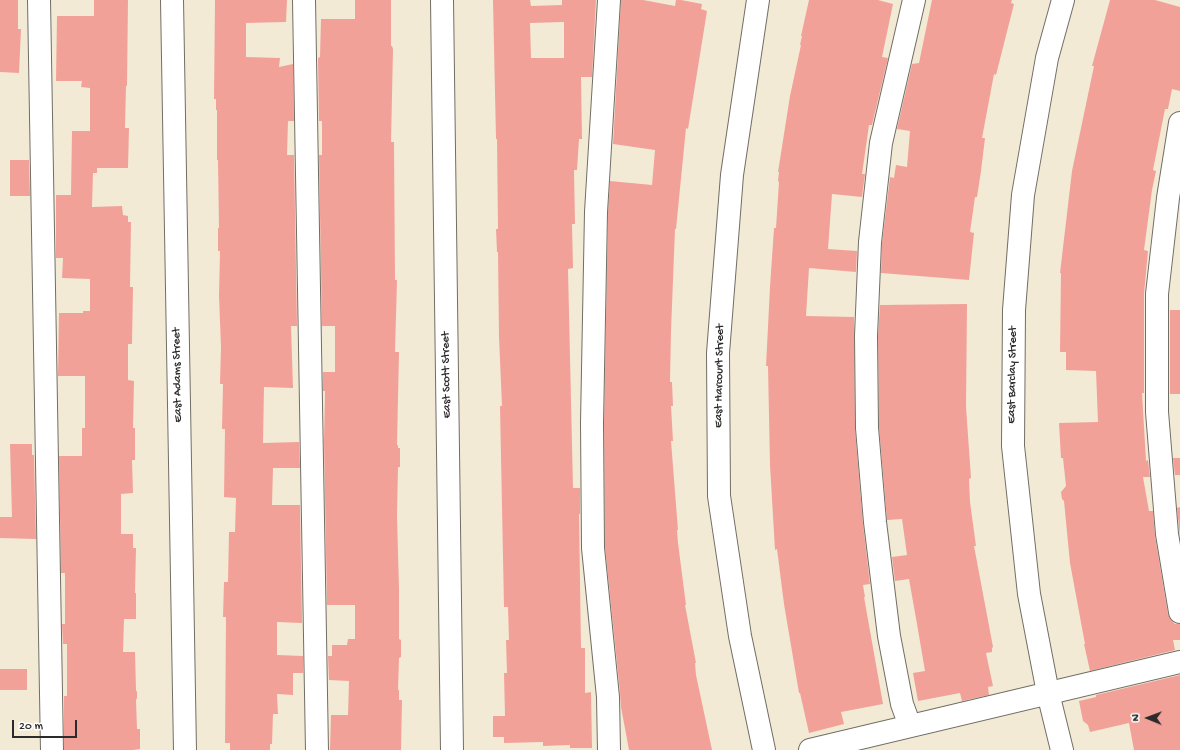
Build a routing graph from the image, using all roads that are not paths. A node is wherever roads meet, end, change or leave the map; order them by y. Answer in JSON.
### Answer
{"nodes":[{"id":1,"x":39,"y":0,"type":"edge"},
{"id":2,"x":172,"y":0,"type":"edge"},
{"id":3,"x":304,"y":0,"type":"edge"},
{"id":4,"x":442,"y":0,"type":"edge"},
{"id":5,"x":609,"y":0,"type":"edge"},
{"id":6,"x":758,"y":0,"type":"edge"},
{"id":7,"x":914,"y":0,"type":"edge"},
{"id":8,"x":1062,"y":0,"type":"edge"},
{"id":9,"x":1180,"y":123,"type":"edge"},
{"id":10,"x":1180,"y":612,"type":"edge"},
{"id":11,"x":1180,"y":662,"type":"edge"},
{"id":12,"x":1048,"y":693,"type":"junction"},
{"id":13,"x":910,"y":726,"type":"junction"},
{"id":14,"x":52,"y":750,"type":"edge"},
{"id":15,"x":185,"y":750,"type":"edge"},
{"id":16,"x":317,"y":750,"type":"edge"},
{"id":17,"x":452,"y":750,"type":"edge"},
{"id":18,"x":609,"y":750,"type":"edge"},
{"id":19,"x":764,"y":750,"type":"edge"},
{"id":20,"x":810,"y":750,"type":"edge"},
{"id":21,"x":1062,"y":750,"type":"edge"}],
"edges":[{"from":1,"to":14,"type":"street"},
{"from":2,"to":15,"type":"street","name":"East Adams Street"},
{"from":3,"to":16,"type":"street"},
{"from":4,"to":17,"type":"street","name":"East Scott Street"},
{"from":5,"to":18,"type":"street"},
{"from":6,"to":19,"type":"street","name":"East Harcourt Street"},
{"from":7,"to":13,"type":"street"},
{"from":8,"to":12,"type":"street","name":"East Barclay Street"},
{"from":9,"to":10,"type":"street"},
{"from":11,"to":12,"type":"street"},
{"from":12,"to":13,"type":"street"},
{"from":12,"to":21,"type":"street","name":"East Barclay Street"},
{"from":13,"to":20,"type":"street"}]}
